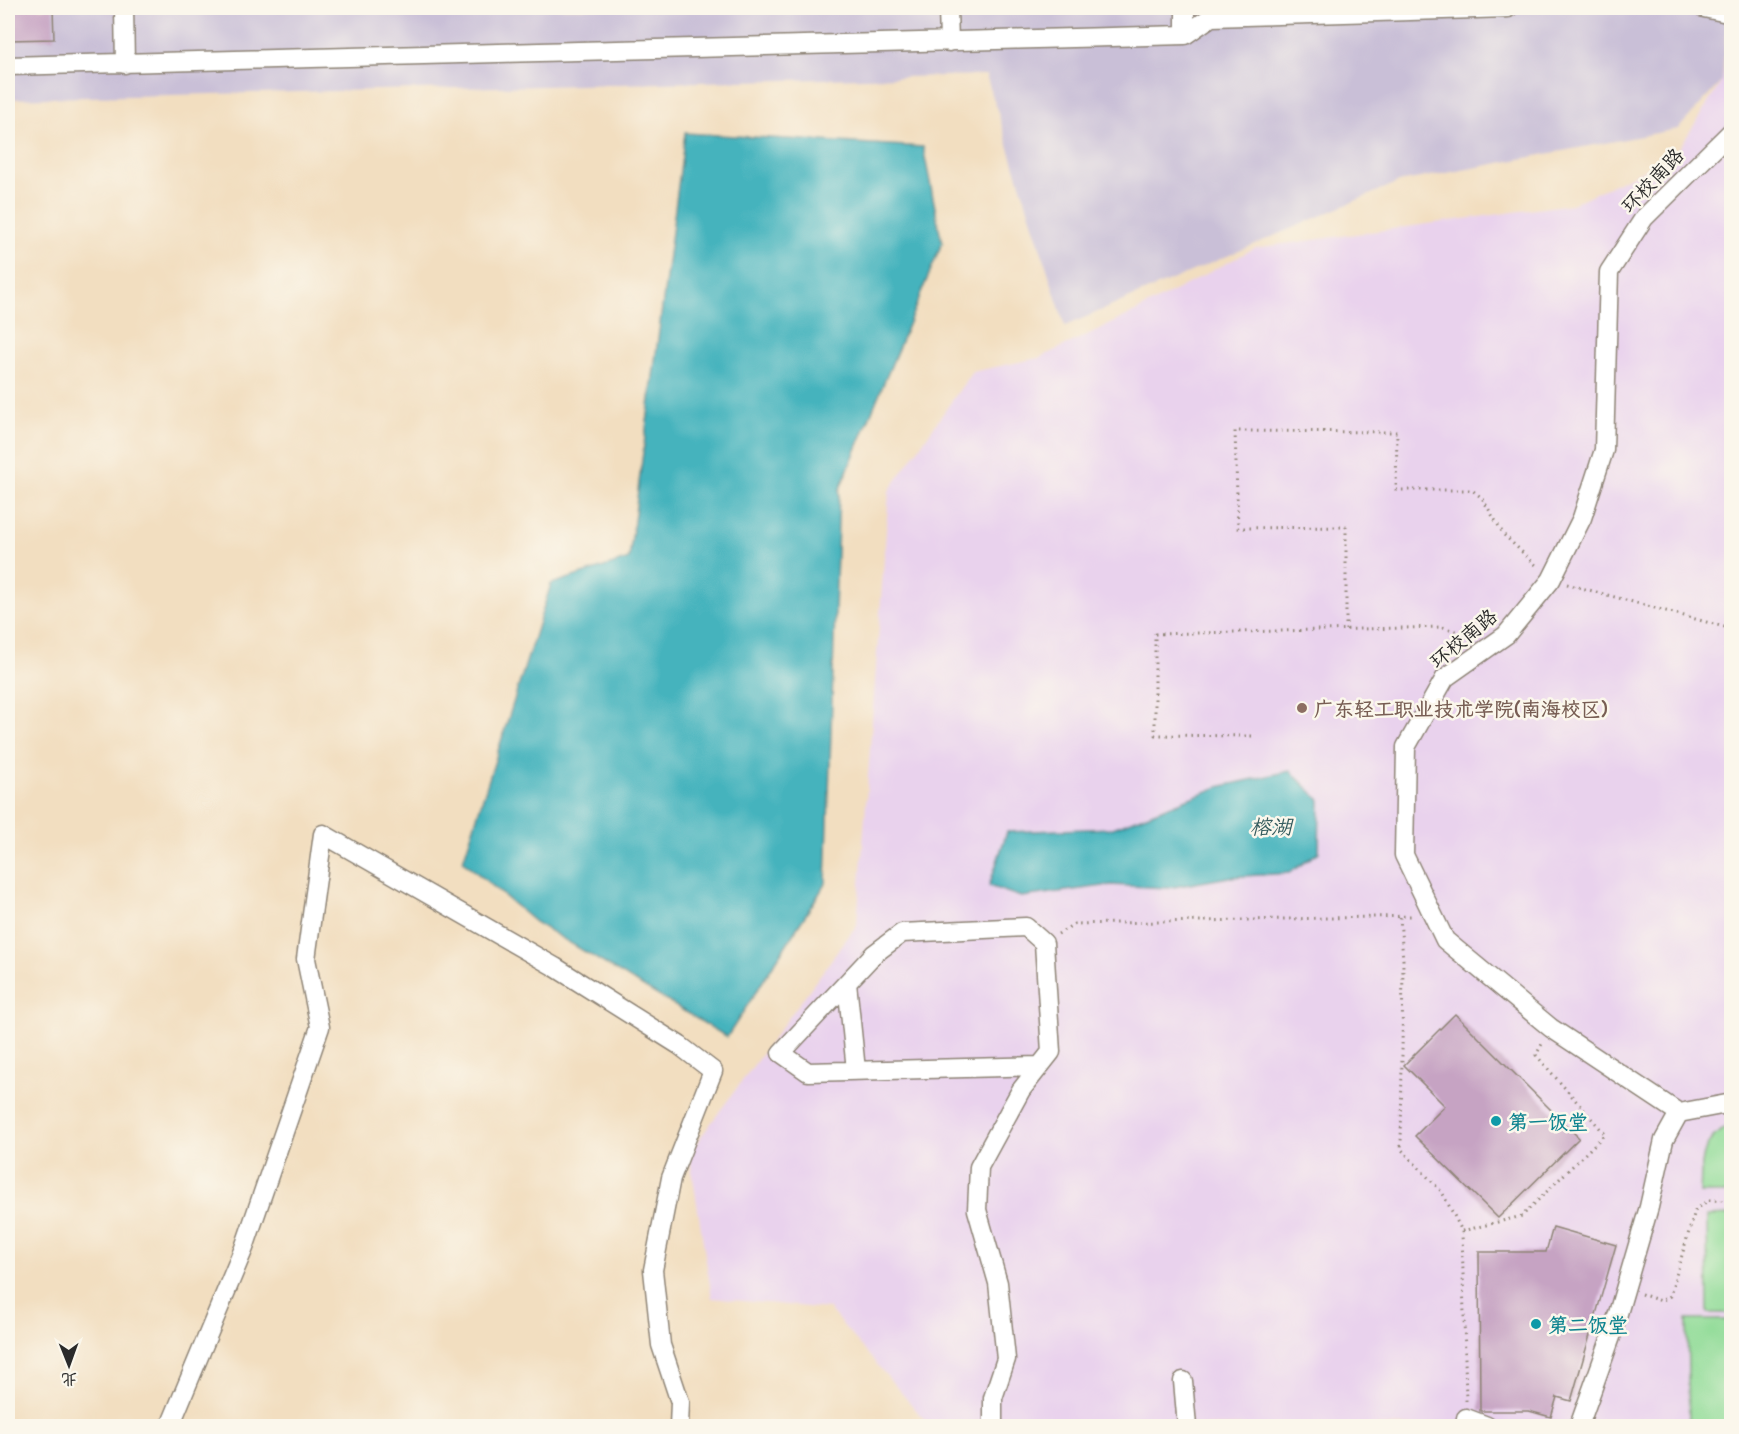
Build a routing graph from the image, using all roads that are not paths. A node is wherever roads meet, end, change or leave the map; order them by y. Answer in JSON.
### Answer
{"nodes":[{"id":1,"x":124,"y":8,"type":"edge"},
{"id":2,"x":948,"y":8,"type":"edge"},
{"id":3,"x":1185,"y":8,"type":"edge"},
{"id":4,"x":1456,"y":8,"type":"edge"},
{"id":5,"x":1508,"y":8,"type":"edge"},
{"id":6,"x":1704,"y":8,"type":"edge"},
{"id":7,"x":1210,"y":12,"type":"edge"},
{"id":8,"x":1731,"y":14,"type":"edge"},
{"id":9,"x":1185,"y":35,"type":"junction"},
{"id":10,"x":949,"y":42,"type":"junction"},
{"id":11,"x":125,"y":64,"type":"junction"},
{"id":12,"x":8,"y":66,"type":"edge"},
{"id":13,"x":1731,"y":131,"type":"edge"},
{"id":14,"x":847,"y":982,"type":"junction"},
{"id":15,"x":1040,"y":1066,"type":"junction"},
{"id":16,"x":855,"y":1070,"type":"junction"},
{"id":17,"x":1731,"y":1102,"type":"edge"},
{"id":18,"x":1679,"y":1113,"type":"junction"},
{"id":19,"x":1183,"y":1381,"type":"dead end"},
{"id":20,"x":1466,"y":1422,"type":"edge"},
{"id":21,"x":170,"y":1426,"type":"edge"},
{"id":22,"x":679,"y":1426,"type":"edge"},
{"id":23,"x":993,"y":1426,"type":"edge"},
{"id":24,"x":1187,"y":1426,"type":"edge"},
{"id":25,"x":1487,"y":1426,"type":"edge"},
{"id":26,"x":1579,"y":1426,"type":"edge"}],
"edges":[{"from":1,"to":11,"type":"street"},
{"from":2,"to":10,"type":"street"},
{"from":3,"to":9,"type":"street"},
{"from":4,"to":5,"type":"street"},
{"from":4,"to":7,"type":"street"},
{"from":6,"to":8,"type":"street"},
{"from":7,"to":9,"type":"street"},
{"from":9,"to":10,"type":"street"},
{"from":10,"to":11,"type":"street"},
{"from":11,"to":12,"type":"street"},
{"from":13,"to":18,"type":"street","name":"环校南路"},
{"from":14,"to":15,"type":"street"},
{"from":14,"to":16,"type":"street"},
{"from":14,"to":16,"type":"street"},
{"from":15,"to":16,"type":"street"},
{"from":15,"to":23,"type":"street"},
{"from":17,"to":18,"type":"street"},
{"from":18,"to":26,"type":"street"},
{"from":19,"to":24,"type":"street"},
{"from":20,"to":25,"type":"street"},
{"from":21,"to":22,"type":"street"}]}
